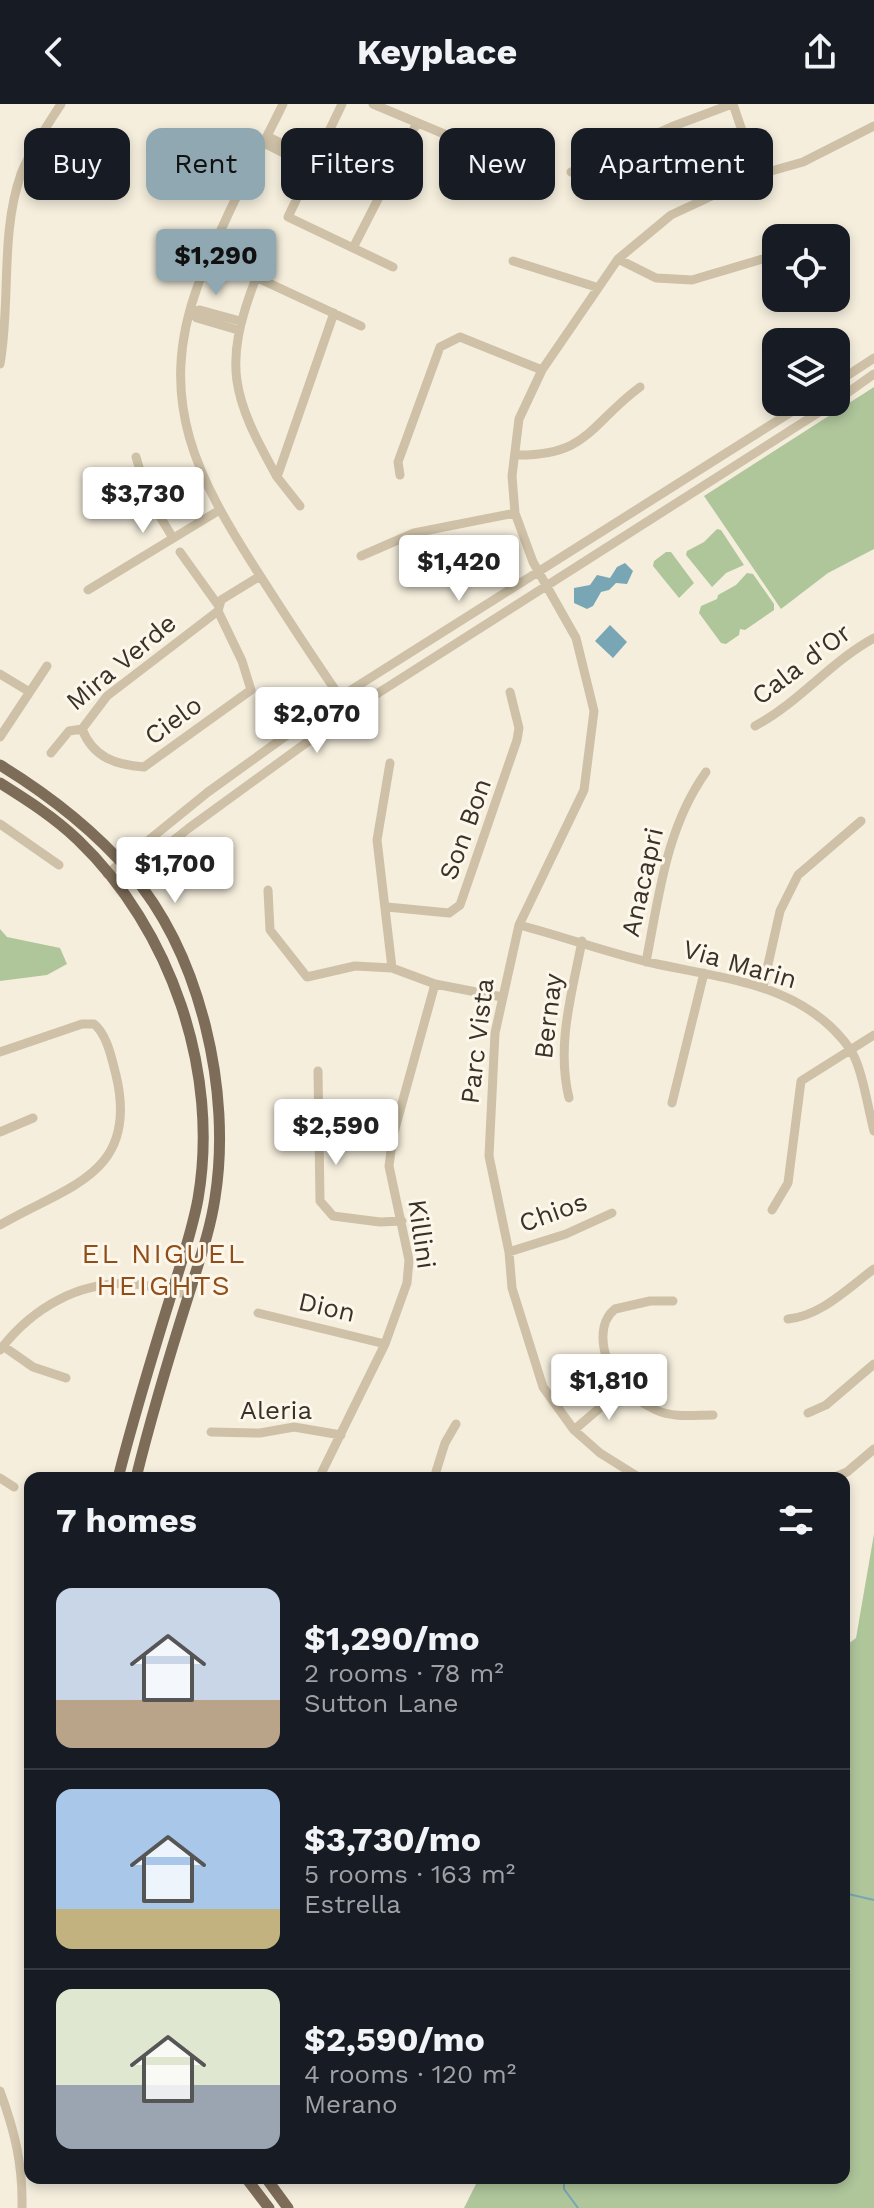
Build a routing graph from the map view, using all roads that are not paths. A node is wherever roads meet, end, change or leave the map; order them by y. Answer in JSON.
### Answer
{"nodes":[{"id":1,"x":61,"y":104,"type":"edge"},
{"id":2,"x":283,"y":104,"type":"edge"},
{"id":3,"x":342,"y":104,"type":"edge"},
{"id":4,"x":373,"y":104,"type":"edge"},
{"id":5,"x":732,"y":104,"type":"edge"},
{"id":6,"x":417,"y":123,"type":"junction"},
{"id":7,"x":874,"y":126,"type":"edge"},
{"id":8,"x":330,"y":128,"type":"edge"},
{"id":9,"x":669,"y":128,"type":"edge"},
{"id":10,"x":740,"y":128,"type":"edge"},
{"id":11,"x":439,"y":132,"type":"edge"},
{"id":12,"x":266,"y":139,"type":"junction"},
{"id":13,"x":281,"y":149,"type":"edge"},
{"id":14,"x":773,"y":170,"type":"edge"},
{"id":15,"x":295,"y":200,"type":"edge"},
{"id":16,"x":703,"y":200,"type":"edge"},
{"id":17,"x":354,"y":246,"type":"junction"},
{"id":18,"x":618,"y":259,"type":"junction"},
{"id":19,"x":762,"y":259,"type":"edge"},
{"id":20,"x":513,"y":261,"type":"dead end"},
{"id":21,"x":234,"y":267,"type":"dead end"},
{"id":22,"x":393,"y":267,"type":"dead end"},
{"id":23,"x":256,"y":278,"type":"junction"},
{"id":24,"x":596,"y":287,"type":"junction"},
{"id":25,"x":190,"y":312,"type":"junction"},
{"id":26,"x":334,"y":313,"type":"junction"},
{"id":27,"x":239,"y":325,"type":"junction"},
{"id":28,"x":361,"y":326,"type":"dead end"},
{"id":29,"x":874,"y":358,"type":"edge"},
{"id":30,"x":0,"y":364,"type":"edge"},
{"id":31,"x":542,"y":370,"type":"junction"},
{"id":32,"x":850,"y":374,"type":"edge"},
{"id":33,"x":874,"y":374,"type":"edge"},
{"id":34,"x":640,"y":387,"type":"dead end"},
{"id":35,"x":850,"y":391,"type":"edge"},
{"id":36,"x":785,"y":416,"type":"edge"},
{"id":37,"x":813,"y":416,"type":"edge"},
{"id":38,"x":516,"y":455,"type":"junction"},
{"id":39,"x":136,"y":457,"type":"dead end"},
{"id":40,"x":400,"y":475,"type":"dead end"},
{"id":41,"x":277,"y":477,"type":"junction"},
{"id":42,"x":300,"y":506,"type":"dead end"},
{"id":43,"x":218,"y":511,"type":"junction"},
{"id":44,"x":515,"y":513,"type":"junction"},
{"id":45,"x":173,"y":538,"type":"junction"},
{"id":46,"x":180,"y":552,"type":"dead end"},
{"id":47,"x":361,"y":556,"type":"dead end"},
{"id":48,"x":539,"y":573,"type":"junction"},
{"id":49,"x":260,"y":576,"type":"junction"},
{"id":50,"x":545,"y":587,"type":"junction"},
{"id":51,"x":88,"y":590,"type":"dead end"},
{"id":52,"x":218,"y":608,"type":"junction"},
{"id":53,"x":874,"y":638,"type":"edge"},
{"id":54,"x":47,"y":666,"type":"dead end"},
{"id":55,"x":0,"y":674,"type":"edge"},
{"id":56,"x":28,"y":691,"type":"junction"},
{"id":57,"x":510,"y":692,"type":"dead end"},
{"id":58,"x":340,"y":697,"type":"junction"},
{"id":59,"x":350,"y":711,"type":"junction"},
{"id":60,"x":755,"y":726,"type":"dead end"},
{"id":61,"x":82,"y":729,"type":"junction"},
{"id":62,"x":0,"y":737,"type":"edge"},
{"id":63,"x":51,"y":753,"type":"dead end"},
{"id":64,"x":390,"y":763,"type":"dead end"},
{"id":65,"x":0,"y":765,"type":"edge"},
{"id":66,"x":706,"y":772,"type":"dead end"},
{"id":67,"x":0,"y":783,"type":"edge"},
{"id":68,"x":861,"y":821,"type":"dead end"},
{"id":69,"x":0,"y":824,"type":"edge"},
{"id":70,"x":121,"y":862,"type":"junction"},
{"id":71,"x":59,"y":865,"type":"dead end"},
{"id":72,"x":107,"y":874,"type":"junction"},
{"id":73,"x":132,"y":874,"type":"junction"},
{"id":74,"x":117,"y":885,"type":"junction"},
{"id":75,"x":268,"y":890,"type":"dead end"},
{"id":76,"x":387,"y":907,"type":"junction"},
{"id":77,"x":519,"y":925,"type":"junction"},
{"id":78,"x":582,"y":941,"type":"junction"},
{"id":79,"x":646,"y":962,"type":"junction"},
{"id":80,"x":392,"y":968,"type":"junction"},
{"id":81,"x":704,"y":973,"type":"junction"},
{"id":82,"x":435,"y":984,"type":"junction"},
{"id":83,"x":763,"y":987,"type":"junction"},
{"id":84,"x":502,"y":997,"type":"junction"},
{"id":85,"x":874,"y":1035,"type":"edge"},
{"id":86,"x":0,"y":1052,"type":"edge"},
{"id":87,"x":853,"y":1052,"type":"junction"},
{"id":88,"x":318,"y":1071,"type":"dead end"},
{"id":89,"x":569,"y":1098,"type":"dead end"},
{"id":90,"x":672,"y":1103,"type":"dead end"},
{"id":91,"x":33,"y":1118,"type":"dead end"},
{"id":92,"x":874,"y":1131,"type":"edge"},
{"id":93,"x":0,"y":1132,"type":"edge"},
{"id":94,"x":772,"y":1210,"type":"dead end"},
{"id":95,"x":612,"y":1213,"type":"dead end"},
{"id":96,"x":402,"y":1221,"type":"junction"},
{"id":97,"x":0,"y":1225,"type":"edge"},
{"id":98,"x":509,"y":1252,"type":"junction"},
{"id":99,"x":874,"y":1269,"type":"edge"},
{"id":100,"x":172,"y":1293,"type":"junction"},
{"id":101,"x":189,"y":1294,"type":"junction"},
{"id":102,"x":673,"y":1301,"type":"dead end"},
{"id":103,"x":258,"y":1313,"type":"dead end"},
{"id":104,"x":788,"y":1319,"type":"dead end"},
{"id":105,"x":385,"y":1344,"type":"junction"},
{"id":106,"x":1,"y":1348,"type":"edge"},
{"id":107,"x":874,"y":1364,"type":"edge"},
{"id":108,"x":66,"y":1378,"type":"dead end"},
{"id":109,"x":623,"y":1388,"type":"junction"},
{"id":110,"x":808,"y":1413,"type":"dead end"},
{"id":111,"x":713,"y":1415,"type":"dead end"},
{"id":112,"x":456,"y":1424,"type":"dead end"},
{"id":113,"x":574,"y":1430,"type":"junction"},
{"id":114,"x":211,"y":1432,"type":"dead end"},
{"id":115,"x":341,"y":1435,"type":"junction"},
{"id":116,"x":874,"y":1449,"type":"edge"},
{"id":117,"x":120,"y":1472,"type":"edge"},
{"id":118,"x":138,"y":1472,"type":"edge"},
{"id":119,"x":322,"y":1472,"type":"edge"},
{"id":120,"x":436,"y":1472,"type":"edge"},
{"id":121,"x":630,"y":1472,"type":"edge"},
{"id":122,"x":847,"y":1472,"type":"edge"},
{"id":123,"x":0,"y":1478,"type":"edge"},
{"id":124,"x":14,"y":1487,"type":"dead end"},
{"id":125,"x":0,"y":2091,"type":"edge"},
{"id":126,"x":251,"y":2184,"type":"edge"},
{"id":127,"x":270,"y":2184,"type":"edge"},
{"id":128,"x":22,"y":2208,"type":"edge"},
{"id":129,"x":269,"y":2208,"type":"edge"},
{"id":130,"x":288,"y":2208,"type":"edge"}],
"edges":[{"from":1,"to":30,"type":"street"},
{"from":2,"to":12,"type":"street"},
{"from":3,"to":8,"type":"street"},
{"from":4,"to":6,"type":"street"},
{"from":5,"to":9,"type":"street"},
{"from":5,"to":10,"type":"street"},
{"from":6,"to":11,"type":"street"},
{"from":6,"to":17,"type":"street"},
{"from":7,"to":14,"type":"street","name":"Parc Vista"},
{"from":12,"to":13,"type":"street"},
{"from":12,"to":25,"type":"street"},
{"from":15,"to":17,"type":"street"},
{"from":16,"to":18,"type":"street","name":"Parc Vista"},
{"from":17,"to":22,"type":"street"},
{"from":18,"to":19,"type":"street"},
{"from":18,"to":24,"type":"street","name":"Parc Vista"},
{"from":20,"to":24,"type":"street"},
{"from":21,"to":23,"type":"street"},
{"from":23,"to":26,"type":"street"},
{"from":23,"to":27,"type":"street"},
{"from":24,"to":31,"type":"street","name":"Parc Vista"},
{"from":25,"to":27,"type":"street"},
{"from":25,"to":43,"type":"street"},
{"from":26,"to":28,"type":"street"},
{"from":26,"to":41,"type":"street"},
{"from":27,"to":41,"type":"street"},
{"from":29,"to":32,"type":"street"},
{"from":31,"to":38,"type":"street","name":"Parc Vista"},
{"from":31,"to":40,"type":"street"},
{"from":33,"to":35,"type":"street"},
{"from":34,"to":38,"type":"street"},
{"from":36,"to":48,"type":"street"},
{"from":37,"to":50,"type":"street"},
{"from":38,"to":44,"type":"street","name":"Parc Vista"},
{"from":39,"to":45,"type":"street"},
{"from":41,"to":42,"type":"street"},
{"from":43,"to":45,"type":"street"},
{"from":43,"to":49,"type":"street"},
{"from":44,"to":47,"type":"street"},
{"from":44,"to":48,"type":"street","name":"Parc Vista"},
{"from":45,"to":51,"type":"street"},
{"from":46,"to":52,"type":"street"},
{"from":48,"to":50,"type":"street","name":"Parc Vista"},
{"from":48,"to":58,"type":"street"},
{"from":49,"to":52,"type":"street","name":"Mira Verde"},
{"from":49,"to":58,"type":"street"},
{"from":50,"to":59,"type":"street"},
{"from":50,"to":77,"type":"street","name":"Parc Vista"},
{"from":52,"to":61,"type":"street","name":"Mira Verde"},
{"from":52,"to":61,"type":"street","name":"Cielo"},
{"from":53,"to":60,"type":"street","name":"Cala d'Or"},
{"from":54,"to":56,"type":"street"},
{"from":55,"to":56,"type":"street"},
{"from":56,"to":62,"type":"street"},
{"from":57,"to":76,"type":"street","name":"Son Bon"},
{"from":58,"to":59,"type":"street"},
{"from":58,"to":70,"type":"street"},
{"from":59,"to":73,"type":"street"},
{"from":61,"to":63,"type":"street","name":"Mira Verde"},
{"from":64,"to":76,"type":"street"},
{"from":65,"to":70,"type":"main road"},
{"from":66,"to":79,"type":"street","name":"Anacapri"},
{"from":67,"to":72,"type":"main road"},
{"from":68,"to":83,"type":"street"},
{"from":69,"to":71,"type":"street"},
{"from":70,"to":72,"type":"street"},
{"from":70,"to":73,"type":"main road"},
{"from":72,"to":74,"type":"main road"},
{"from":73,"to":74,"type":"street"},
{"from":73,"to":101,"type":"main road"},
{"from":74,"to":100,"type":"main road"},
{"from":75,"to":80,"type":"street"},
{"from":76,"to":80,"type":"street"},
{"from":77,"to":78,"type":"street","name":"Via Marin"},
{"from":77,"to":84,"type":"street","name":"Parc Vista"},
{"from":78,"to":79,"type":"street","name":"Via Marin"},
{"from":78,"to":89,"type":"street","name":"Bernay"},
{"from":79,"to":81,"type":"street","name":"Via Marin"},
{"from":80,"to":82,"type":"street"},
{"from":81,"to":83,"type":"street","name":"Via Marin"},
{"from":81,"to":90,"type":"street"},
{"from":82,"to":84,"type":"street"},
{"from":82,"to":96,"type":"street","name":"Killini"},
{"from":83,"to":87,"type":"street","name":"Via Marin"},
{"from":84,"to":98,"type":"street","name":"Parc Vista"},
{"from":85,"to":87,"type":"street"},
{"from":86,"to":97,"type":"street"},
{"from":87,"to":92,"type":"street","name":"Via Marin"},
{"from":87,"to":94,"type":"street"},
{"from":88,"to":96,"type":"street"},
{"from":91,"to":93,"type":"street"},
{"from":95,"to":98,"type":"street","name":"Chios"},
{"from":96,"to":105,"type":"street","name":"Killini"},
{"from":98,"to":113,"type":"street","name":"Parc Vista"},
{"from":99,"to":104,"type":"street"},
{"from":100,"to":101,"type":"street"},
{"from":100,"to":106,"type":"street"},
{"from":100,"to":117,"type":"main road"},
{"from":101,"to":118,"type":"main road"},
{"from":102,"to":109,"type":"street"},
{"from":103,"to":105,"type":"street","name":"Dion"},
{"from":105,"to":115,"type":"street","name":"Killini"},
{"from":106,"to":108,"type":"street"},
{"from":107,"to":110,"type":"street"},
{"from":109,"to":111,"type":"street"},
{"from":109,"to":113,"type":"street"},
{"from":112,"to":120,"type":"street"},
{"from":113,"to":121,"type":"street","name":"Parc Vista"},
{"from":114,"to":115,"type":"street","name":"Aleria"},
{"from":115,"to":119,"type":"street","name":"Killini"},
{"from":116,"to":122,"type":"street"},
{"from":123,"to":124,"type":"street"},
{"from":125,"to":128,"type":"street"},
{"from":126,"to":129,"type":"main road"},
{"from":127,"to":130,"type":"main road"}]}
